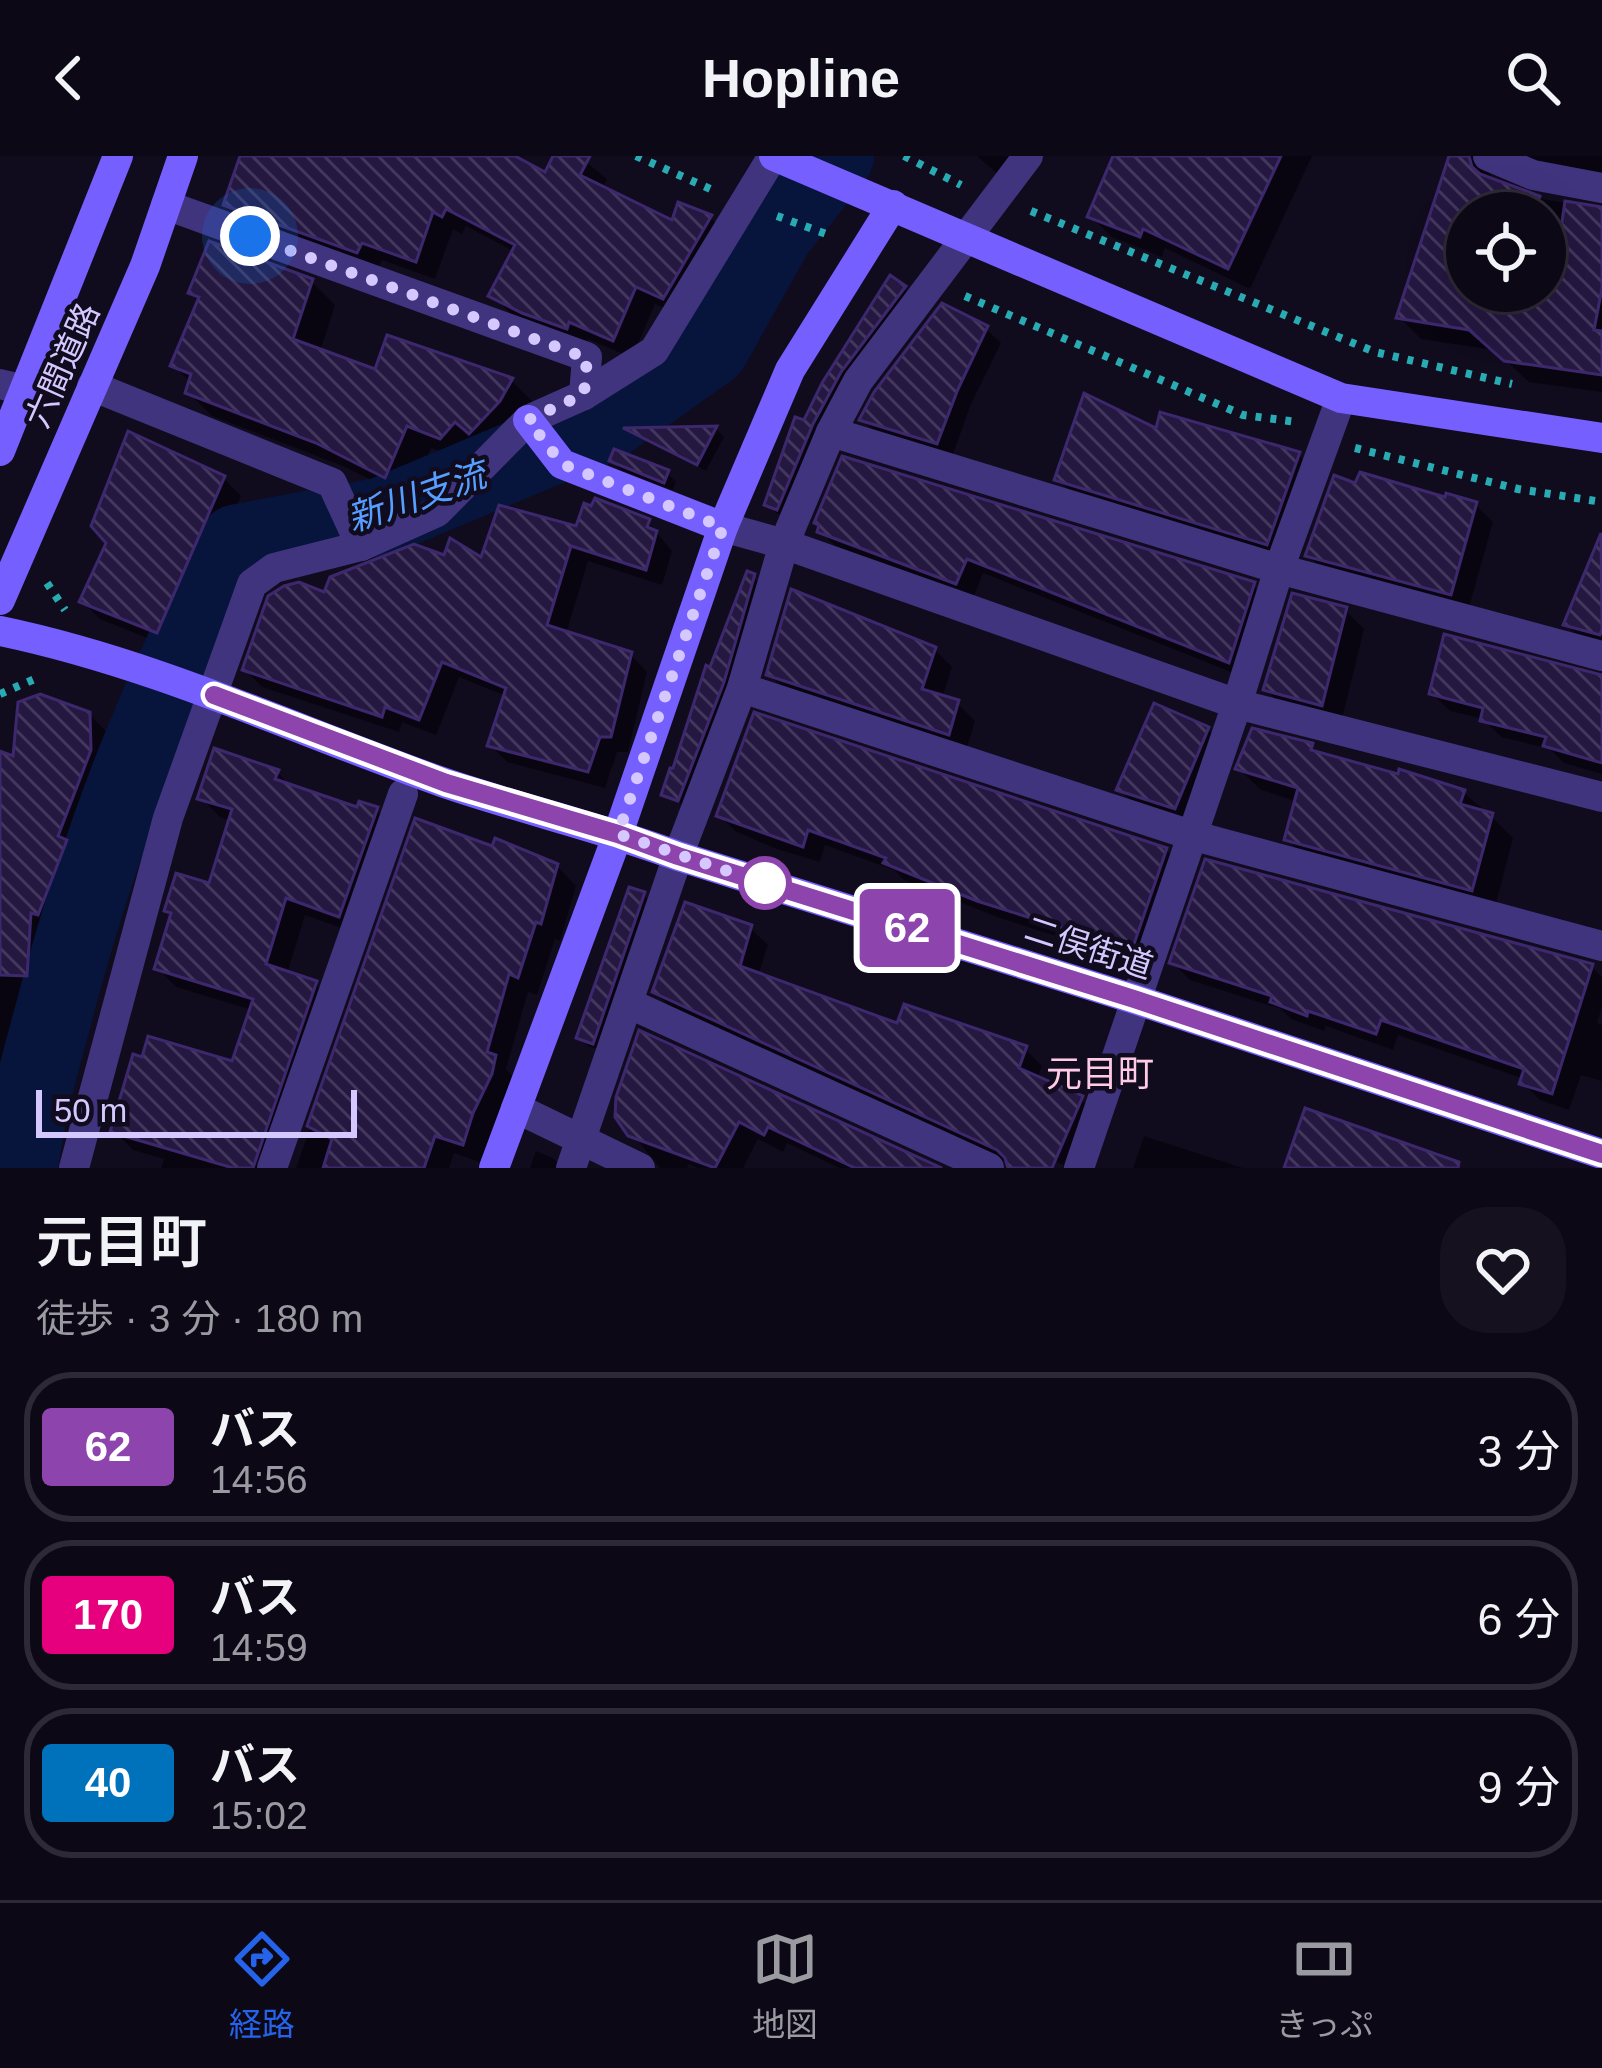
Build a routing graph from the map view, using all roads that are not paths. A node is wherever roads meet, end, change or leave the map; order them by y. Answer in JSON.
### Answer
{"nodes":[{"id":1,"x":118,"y":156,"type":"edge"},
{"id":2,"x":183,"y":156,"type":"edge"},
{"id":3,"x":774,"y":156,"type":"edge"},
{"id":4,"x":1028,"y":156,"type":"edge"},
{"id":5,"x":1488,"y":156,"type":"edge"},
{"id":6,"x":1602,"y":188,"type":"edge"},
{"id":7,"x":166,"y":205,"type":"junction"},
{"id":8,"x":892,"y":205,"type":"junction"},
{"id":9,"x":966,"y":237,"type":"junction"},
{"id":10,"x":92,"y":386,"type":"junction"},
{"id":11,"x":12,"y":387,"type":"edge"},
{"id":12,"x":584,"y":394,"type":"junction"},
{"id":13,"x":1341,"y":398,"type":"junction"},
{"id":14,"x":532,"y":426,"type":"junction"},
{"id":15,"x":831,"y":432,"type":"junction"},
{"id":16,"x":1602,"y":438,"type":"edge"},
{"id":17,"x":0,"y":451,"type":"edge"},
{"id":18,"x":723,"y":527,"type":"junction"},
{"id":19,"x":360,"y":544,"type":"junction"},
{"id":20,"x":784,"y":544,"type":"junction"},
{"id":21,"x":1279,"y":568,"type":"junction"},
{"id":22,"x":0,"y":600,"type":"edge"},
{"id":23,"x":0,"y":631,"type":"edge"},
{"id":24,"x":1602,"y":656,"type":"edge"},
{"id":25,"x":742,"y":688,"type":"junction"},
{"id":26,"x":214,"y":695,"type":"junction"},
{"id":27,"x":1237,"y":704,"type":"junction"},
{"id":28,"x":403,"y":794,"type":"dead end"},
{"id":29,"x":1602,"y":796,"type":"edge"},
{"id":30,"x":618,"y":834,"type":"junction"},
{"id":31,"x":1191,"y":835,"type":"junction"},
{"id":32,"x":678,"y":856,"type":"junction"},
{"id":33,"x":1602,"y":946,"type":"edge"},
{"id":34,"x":1134,"y":999,"type":"junction"},
{"id":35,"x":628,"y":1003,"type":"junction"},
{"id":36,"x":516,"y":1108,"type":"junction"},
{"id":37,"x":575,"y":1154,"type":"edge"},
{"id":38,"x":1602,"y":1154,"type":"edge"},
{"id":39,"x":74,"y":1168,"type":"edge"},
{"id":40,"x":272,"y":1168,"type":"edge"},
{"id":41,"x":494,"y":1168,"type":"edge"},
{"id":42,"x":640,"y":1168,"type":"edge"},
{"id":43,"x":989,"y":1168,"type":"edge"},
{"id":44,"x":1079,"y":1168,"type":"edge"}],
"edges":[{"from":1,"to":11,"type":"street","name":"六間道路"},
{"from":2,"to":7,"type":"street","name":"六間道路"},
{"from":3,"to":8,"type":"street"},
{"from":3,"to":12,"type":"street"},
{"from":4,"to":9,"type":"street"},
{"from":5,"to":6,"type":"street"},
{"from":7,"to":10,"type":"street","name":"六間道路"},
{"from":7,"to":12,"type":"street"},
{"from":8,"to":9,"type":"street"},
{"from":8,"to":18,"type":"street"},
{"from":9,"to":13,"type":"street"},
{"from":9,"to":15,"type":"street"},
{"from":10,"to":19,"type":"street"},
{"from":10,"to":22,"type":"street","name":"六間道路"},
{"from":11,"to":17,"type":"street","name":"六間道路"},
{"from":12,"to":14,"type":"street"},
{"from":13,"to":16,"type":"street"},
{"from":13,"to":21,"type":"street"},
{"from":14,"to":18,"type":"street"},
{"from":14,"to":19,"type":"street"},
{"from":15,"to":20,"type":"street"},
{"from":15,"to":21,"type":"street"},
{"from":18,"to":20,"type":"street"},
{"from":18,"to":30,"type":"street"},
{"from":19,"to":26,"type":"street"},
{"from":20,"to":25,"type":"street"},
{"from":20,"to":27,"type":"street"},
{"from":21,"to":24,"type":"street"},
{"from":21,"to":27,"type":"street"},
{"from":23,"to":26,"type":"street","name":"二俣街道"},
{"from":25,"to":31,"type":"street"},
{"from":25,"to":32,"type":"street"},
{"from":26,"to":30,"type":"street","name":"二俣街道"},
{"from":26,"to":39,"type":"street"},
{"from":27,"to":29,"type":"street"},
{"from":27,"to":31,"type":"street"},
{"from":28,"to":40,"type":"street"},
{"from":30,"to":32,"type":"street","name":"二俣街道"},
{"from":30,"to":36,"type":"street"},
{"from":31,"to":33,"type":"street"},
{"from":31,"to":34,"type":"street"},
{"from":32,"to":34,"type":"street","name":"二俣街道"},
{"from":32,"to":35,"type":"street"},
{"from":34,"to":38,"type":"street","name":"二俣街道"},
{"from":34,"to":44,"type":"street"},
{"from":35,"to":37,"type":"street"},
{"from":35,"to":43,"type":"street"},
{"from":36,"to":37,"type":"street"},
{"from":36,"to":41,"type":"street"},
{"from":37,"to":42,"type":"street"}]}
